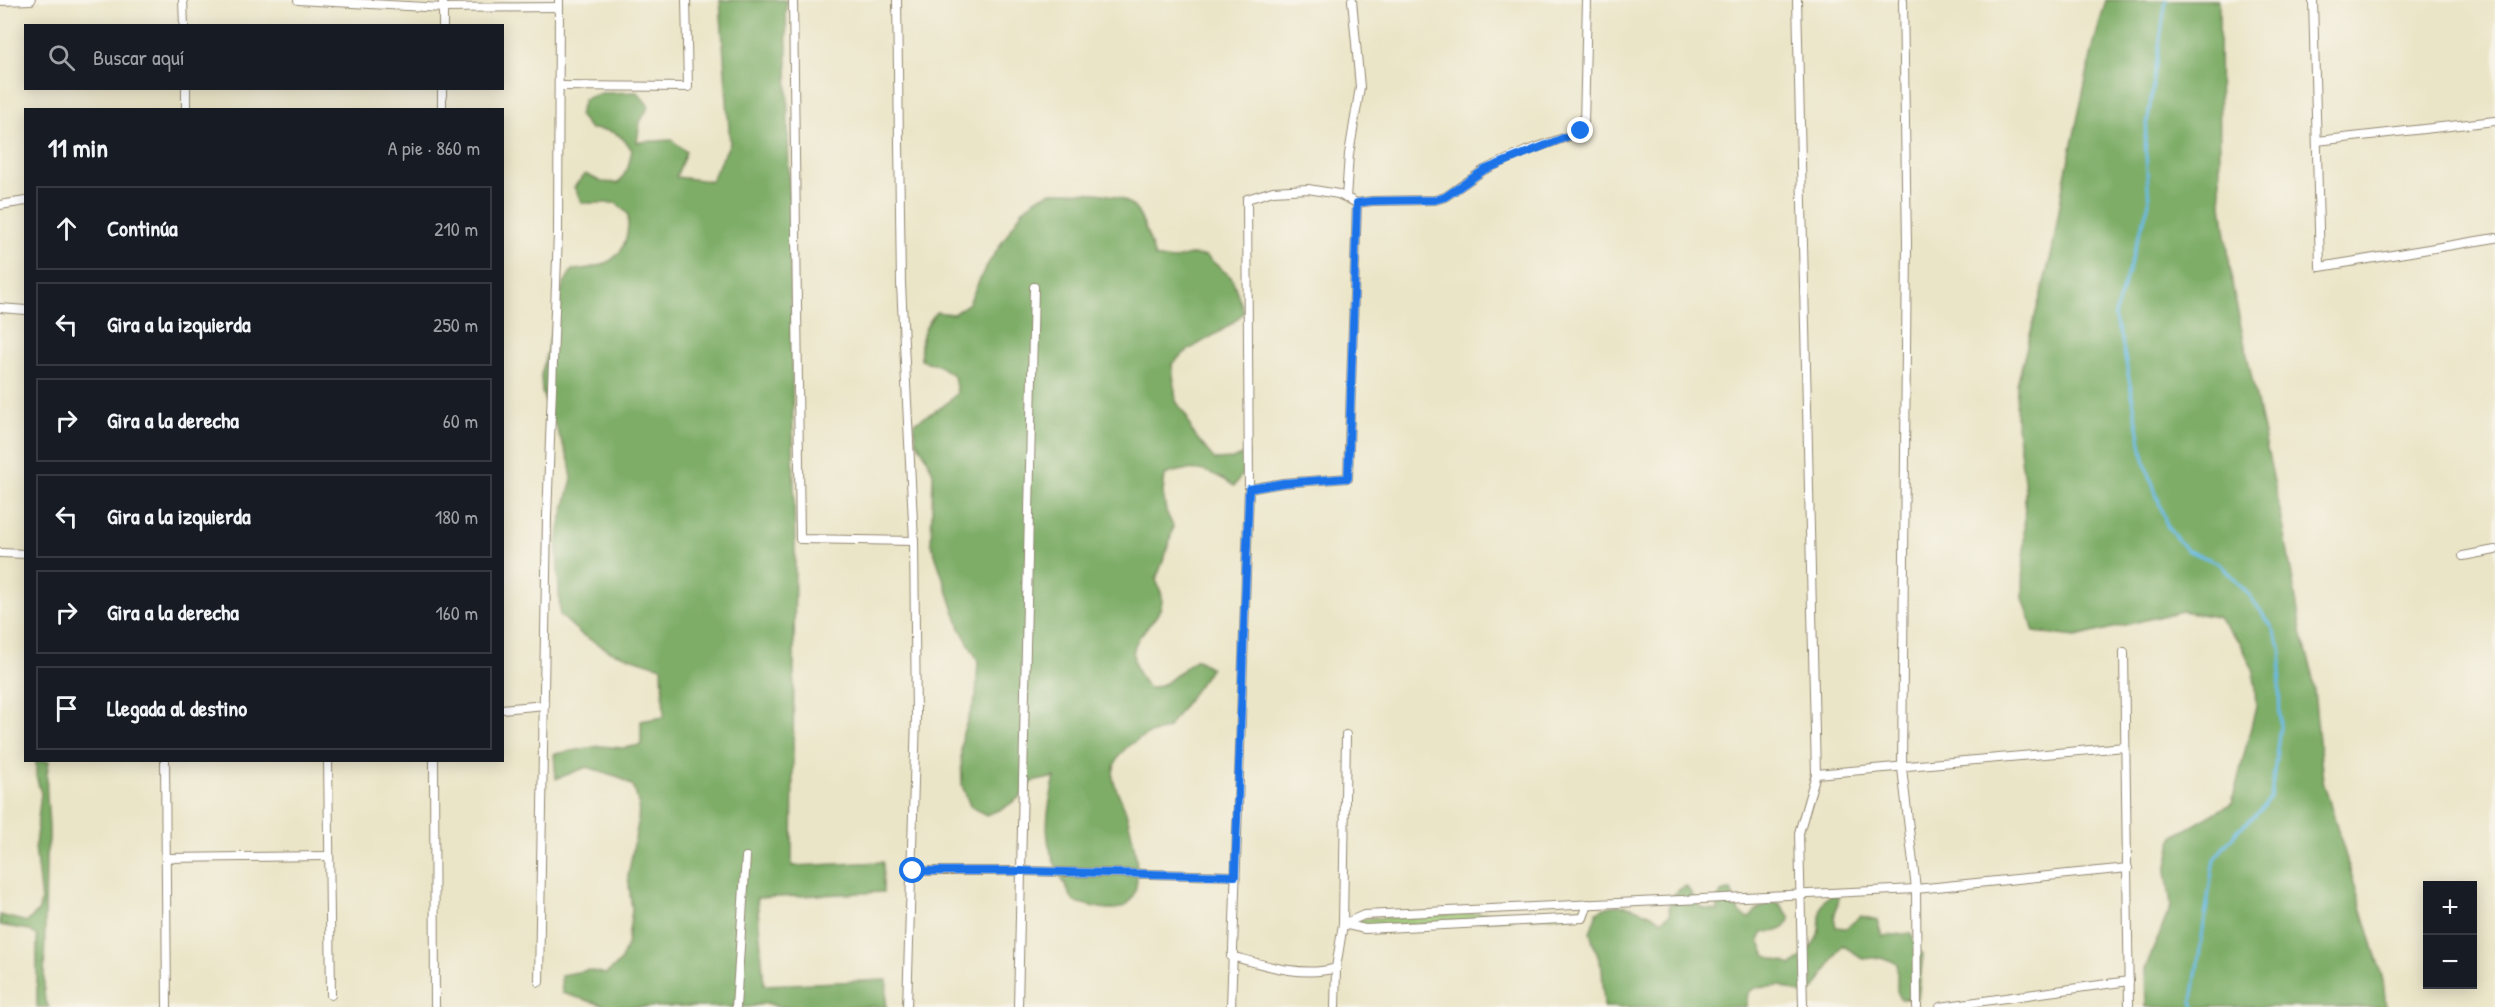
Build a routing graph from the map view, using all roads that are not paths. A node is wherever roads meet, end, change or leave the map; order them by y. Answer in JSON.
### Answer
{"nodes":[{"id":1,"x":31,"y":0,"type":"edge"},
{"id":2,"x":183,"y":0,"type":"edge"},
{"id":3,"x":298,"y":0,"type":"edge"},
{"id":4,"x":686,"y":0,"type":"edge"},
{"id":5,"x":793,"y":0,"type":"edge"},
{"id":6,"x":897,"y":0,"type":"edge"},
{"id":7,"x":1352,"y":0,"type":"edge"},
{"id":8,"x":1587,"y":0,"type":"edge"},
{"id":9,"x":1797,"y":0,"type":"edge"},
{"id":10,"x":1903,"y":0,"type":"edge"},
{"id":11,"x":2313,"y":0,"type":"edge"},
{"id":12,"x":0,"y":1,"type":"edge"},
{"id":13,"x":443,"y":4,"type":"edge"},
{"id":14,"x":559,"y":4,"type":"edge"},
{"id":15,"x":184,"y":24,"type":"edge"},
{"id":16,"x":443,"y":24,"type":"edge"},
{"id":17,"x":559,"y":87,"type":"junction"},
{"id":18,"x":186,"y":90,"type":"edge"},
{"id":19,"x":442,"y":90,"type":"edge"},
{"id":20,"x":186,"y":108,"type":"edge"},
{"id":21,"x":442,"y":108,"type":"edge"},
{"id":22,"x":2495,"y":121,"type":"edge"},
{"id":23,"x":2317,"y":141,"type":"junction"},
{"id":24,"x":1346,"y":198,"type":"junction"},
{"id":25,"x":24,"y":201,"type":"edge"},
{"id":26,"x":1357,"y":203,"type":"junction"},
{"id":27,"x":0,"y":205,"type":"edge"},
{"id":28,"x":2495,"y":238,"type":"edge"},
{"id":29,"x":1034,"y":287,"type":"dead end"},
{"id":30,"x":0,"y":308,"type":"edge"},
{"id":31,"x":24,"y":310,"type":"edge"},
{"id":32,"x":1249,"y":489,"type":"junction"},
{"id":33,"x":914,"y":541,"type":"junction"},
{"id":34,"x":2495,"y":550,"type":"edge"},
{"id":35,"x":0,"y":553,"type":"edge"},
{"id":36,"x":24,"y":554,"type":"edge"},
{"id":37,"x":2463,"y":556,"type":"dead end"},
{"id":38,"x":2124,"y":652,"type":"dead end"},
{"id":39,"x":545,"y":705,"type":"junction"},
{"id":40,"x":504,"y":709,"type":"edge"},
{"id":41,"x":1346,"y":735,"type":"dead end"},
{"id":42,"x":2125,"y":747,"type":"junction"},
{"id":43,"x":165,"y":762,"type":"edge"},
{"id":44,"x":328,"y":762,"type":"edge"},
{"id":45,"x":434,"y":762,"type":"edge"},
{"id":46,"x":1902,"y":768,"type":"junction"},
{"id":47,"x":1816,"y":774,"type":"junction"},
{"id":48,"x":328,"y":856,"type":"junction"},
{"id":49,"x":166,"y":858,"type":"junction"},
{"id":50,"x":746,"y":858,"type":"dead end"},
{"id":51,"x":2128,"y":868,"type":"junction"},
{"id":52,"x":913,"y":871,"type":"junction"},
{"id":53,"x":1022,"y":871,"type":"junction"},
{"id":54,"x":1235,"y":876,"type":"junction"},
{"id":55,"x":1916,"y":889,"type":"junction"},
{"id":56,"x":1801,"y":893,"type":"junction"},
{"id":57,"x":1588,"y":904,"type":"junction"},
{"id":58,"x":1343,"y":924,"type":"junction"},
{"id":59,"x":1231,"y":956,"type":"junction"},
{"id":60,"x":1336,"y":968,"type":"junction"},
{"id":61,"x":2128,"y":981,"type":"junction"},
{"id":62,"x":539,"y":982,"type":"dead end"},
{"id":63,"x":331,"y":995,"type":"dead end"},
{"id":64,"x":166,"y":1007,"type":"edge"},
{"id":65,"x":435,"y":1007,"type":"edge"},
{"id":66,"x":736,"y":1007,"type":"edge"},
{"id":67,"x":907,"y":1007,"type":"edge"},
{"id":68,"x":1018,"y":1007,"type":"edge"},
{"id":69,"x":1231,"y":1007,"type":"edge"},
{"id":70,"x":1335,"y":1007,"type":"edge"},
{"id":71,"x":1803,"y":1007,"type":"edge"},
{"id":72,"x":1917,"y":1007,"type":"edge"},
{"id":73,"x":1940,"y":1007,"type":"edge"},
{"id":74,"x":2129,"y":1007,"type":"edge"}],
"edges":[{"from":1,"to":12,"type":"street"},
{"from":2,"to":15,"type":"street"},
{"from":3,"to":13,"type":"street"},
{"from":4,"to":17,"type":"street"},
{"from":5,"to":33,"type":"street"},
{"from":6,"to":33,"type":"street"},
{"from":7,"to":24,"type":"street"},
{"from":8,"to":26,"type":"street"},
{"from":9,"to":47,"type":"street"},
{"from":10,"to":46,"type":"street"},
{"from":11,"to":23,"type":"street"},
{"from":13,"to":14,"type":"street"},
{"from":13,"to":16,"type":"street"},
{"from":14,"to":17,"type":"street"},
{"from":17,"to":39,"type":"street"},
{"from":18,"to":20,"type":"street"},
{"from":19,"to":21,"type":"street"},
{"from":22,"to":23,"type":"street"},
{"from":23,"to":28,"type":"street"},
{"from":24,"to":26,"type":"street"},
{"from":24,"to":32,"type":"street"},
{"from":25,"to":27,"type":"street"},
{"from":26,"to":32,"type":"street"},
{"from":29,"to":53,"type":"street"},
{"from":30,"to":31,"type":"street"},
{"from":32,"to":54,"type":"street"},
{"from":33,"to":52,"type":"street"},
{"from":34,"to":37,"type":"street"},
{"from":35,"to":36,"type":"street"},
{"from":38,"to":42,"type":"street"},
{"from":39,"to":40,"type":"street"},
{"from":39,"to":62,"type":"street"},
{"from":41,"to":58,"type":"street"},
{"from":42,"to":46,"type":"street"},
{"from":42,"to":51,"type":"street"},
{"from":43,"to":49,"type":"street"},
{"from":44,"to":48,"type":"street"},
{"from":45,"to":65,"type":"street"},
{"from":46,"to":47,"type":"street"},
{"from":46,"to":55,"type":"street"},
{"from":47,"to":56,"type":"street"},
{"from":48,"to":49,"type":"street"},
{"from":48,"to":63,"type":"street"},
{"from":49,"to":64,"type":"street"},
{"from":50,"to":66,"type":"street"},
{"from":51,"to":55,"type":"street"},
{"from":51,"to":61,"type":"street"},
{"from":52,"to":53,"type":"street"},
{"from":52,"to":67,"type":"street"},
{"from":53,"to":54,"type":"street"},
{"from":53,"to":68,"type":"street"},
{"from":54,"to":59,"type":"street"},
{"from":55,"to":56,"type":"street"},
{"from":55,"to":72,"type":"street"},
{"from":56,"to":57,"type":"street"},
{"from":56,"to":71,"type":"street"},
{"from":57,"to":58,"type":"street"},
{"from":57,"to":58,"type":"street"},
{"from":58,"to":60,"type":"street"},
{"from":59,"to":60,"type":"street"},
{"from":59,"to":69,"type":"street"},
{"from":60,"to":70,"type":"street"},
{"from":61,"to":73,"type":"street"},
{"from":61,"to":74,"type":"street"}]}
